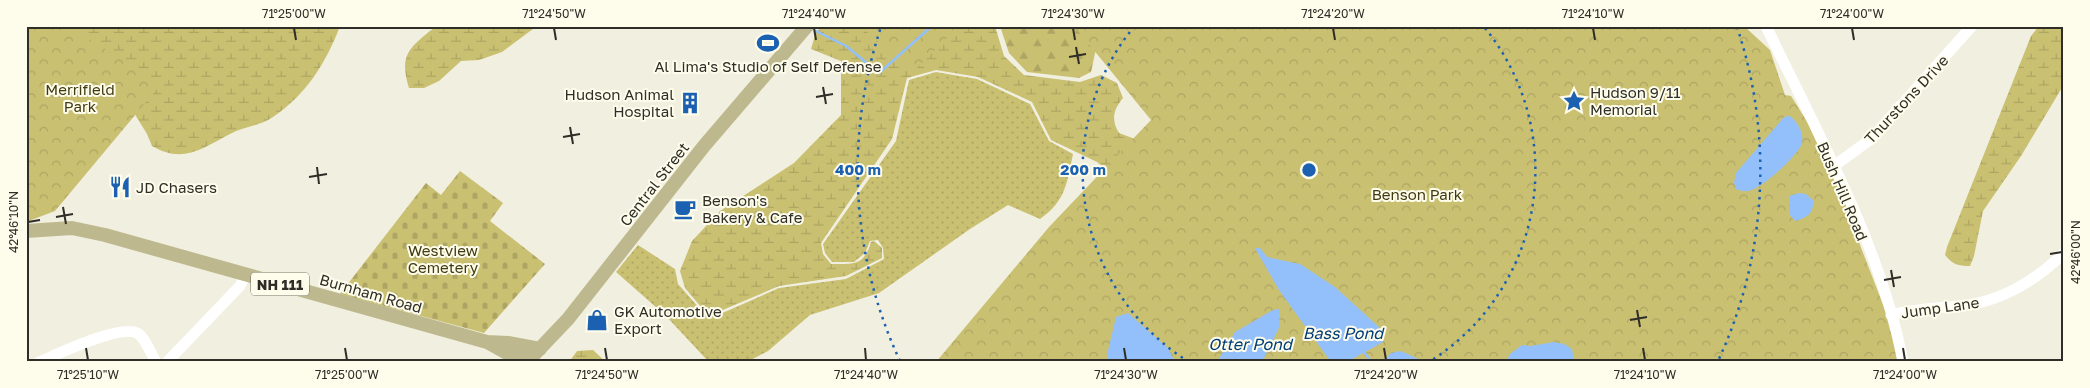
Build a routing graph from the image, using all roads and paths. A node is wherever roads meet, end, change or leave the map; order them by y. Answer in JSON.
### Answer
{"nodes":[{"id":1,"x":807,"y":26,"type":"edge"},
{"id":2,"x":1766,"y":26,"type":"edge"},
{"id":3,"x":1972,"y":26,"type":"edge"},
{"id":4,"x":1834,"y":166,"type":"junction"},
{"id":5,"x":26,"y":231,"type":"edge"},
{"id":6,"x":2064,"y":253,"type":"edge"},
{"id":7,"x":245,"y":275,"type":"junction"},
{"id":8,"x":1892,"y":314,"type":"junction"},
{"id":9,"x":487,"y":342,"type":"junction"},
{"id":10,"x":540,"y":349,"type":"junction"},
{"id":11,"x":528,"y":361,"type":"edge"},
{"id":12,"x":39,"y":362,"type":"edge"},
{"id":13,"x":156,"y":362,"type":"edge"},
{"id":14,"x":167,"y":362,"type":"edge"},
{"id":15,"x":1902,"y":362,"type":"edge"}],
"edges":[{"from":1,"to":10,"type":"main road","name":"Central Street","number":"NH 111"},
{"from":2,"to":4,"type":"street","name":"Bush Hill Road"},
{"from":3,"to":4,"type":"street","name":"Thurstons Drive"},
{"from":4,"to":8,"type":"street","name":"Bush Hill Road"},
{"from":5,"to":7,"type":"main road","name":"Burnham Road","number":"NH 111"},
{"from":6,"to":8,"type":"street","name":"Jump Lane"},
{"from":7,"to":9,"type":"main road","name":"Burnham Road","number":"NH 111"},
{"from":7,"to":14,"type":"street"},
{"from":8,"to":15,"type":"street","name":"Bush Hill Road"},
{"from":9,"to":10,"type":"main road","name":"Burnham Road","number":"NH 111"},
{"from":9,"to":11,"type":"main road","name":"Burnham Road","number":"NH 111"},
{"from":10,"to":11,"type":"main road","name":"Central Street","number":"NH 111"},
{"from":12,"to":13,"type":"street"}]}
